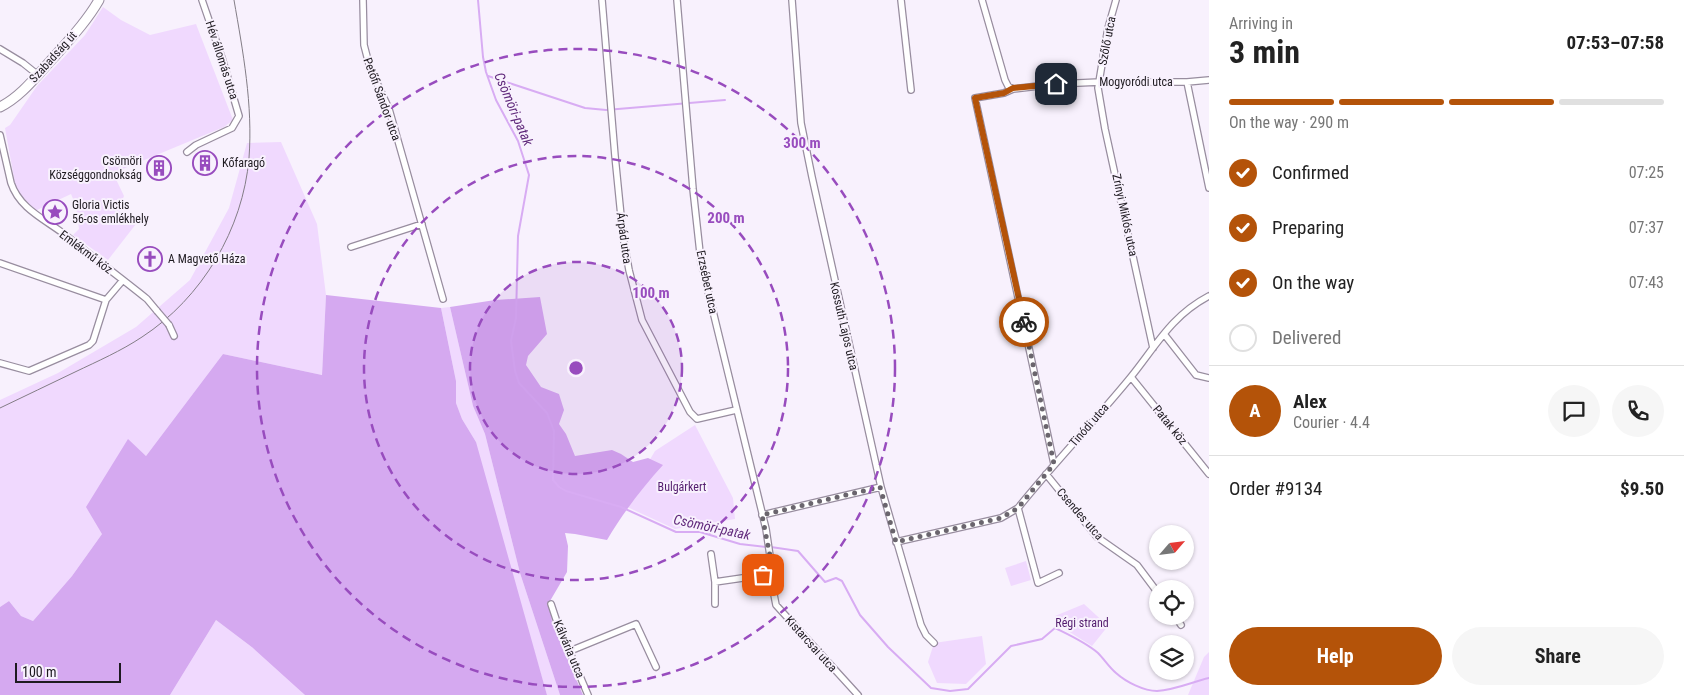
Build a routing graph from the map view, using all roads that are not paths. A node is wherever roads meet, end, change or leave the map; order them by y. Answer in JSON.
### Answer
{"nodes":[{"id":1,"x":99,"y":0,"type":"edge"},
{"id":2,"x":202,"y":0,"type":"edge"},
{"id":3,"x":363,"y":0,"type":"edge"},
{"id":4,"x":602,"y":0,"type":"edge"},
{"id":5,"x":677,"y":0,"type":"edge"},
{"id":6,"x":792,"y":0,"type":"edge"},
{"id":7,"x":901,"y":0,"type":"edge"},
{"id":8,"x":982,"y":0,"type":"edge"},
{"id":9,"x":1116,"y":0,"type":"edge"},
{"id":10,"x":0,"y":49,"type":"edge"},
{"id":11,"x":38,"y":75,"type":"junction"},
{"id":12,"x":1209,"y":80,"type":"edge"},
{"id":13,"x":1100,"y":82,"type":"junction"},
{"id":14,"x":1187,"y":82,"type":"junction"},
{"id":15,"x":1013,"y":88,"type":"junction"},
{"id":16,"x":911,"y":90,"type":"dead end"},
{"id":17,"x":0,"y":107,"type":"edge"},
{"id":18,"x":0,"y":135,"type":"edge"},
{"id":19,"x":187,"y":152,"type":"dead end"},
{"id":20,"x":1209,"y":188,"type":"edge"},
{"id":21,"x":422,"y":224,"type":"junction"},
{"id":22,"x":351,"y":247,"type":"dead end"},
{"id":23,"x":0,"y":263,"type":"edge"},
{"id":24,"x":123,"y":280,"type":"junction"},
{"id":25,"x":1209,"y":296,"type":"edge"},
{"id":26,"x":443,"y":299,"type":"dead end"},
{"id":27,"x":106,"y":300,"type":"junction"},
{"id":28,"x":1164,"y":334,"type":"junction"},
{"id":29,"x":174,"y":336,"type":"dead end"},
{"id":30,"x":1153,"y":348,"type":"junction"},
{"id":31,"x":0,"y":363,"type":"edge"},
{"id":32,"x":1131,"y":377,"type":"junction"},
{"id":33,"x":1209,"y":378,"type":"edge"},
{"id":34,"x":736,"y":410,"type":"junction"},
{"id":35,"x":1054,"y":464,"type":"junction"},
{"id":36,"x":1046,"y":474,"type":"junction"},
{"id":37,"x":1209,"y":474,"type":"edge"},
{"id":38,"x":880,"y":487,"type":"junction"},
{"id":39,"x":1018,"y":508,"type":"junction"},
{"id":40,"x":762,"y":515,"type":"junction"},
{"id":41,"x":766,"y":529,"type":"joint"},
{"id":42,"x":896,"y":542,"type":"junction"},
{"id":43,"x":711,"y":554,"type":"dead end"},
{"id":44,"x":1059,"y":573,"type":"dead end"},
{"id":45,"x":770,"y":574,"type":"junction"},
{"id":46,"x":1149,"y":581,"type":"edge"},
{"id":47,"x":715,"y":582,"type":"junction"},
{"id":48,"x":551,"y":604,"type":"dead end"},
{"id":49,"x":716,"y":604,"type":"dead end"},
{"id":50,"x":934,"y":643,"type":"dead end"},
{"id":51,"x":570,"y":651,"type":"junction"},
{"id":52,"x":656,"y":667,"type":"dead end"},
{"id":53,"x":588,"y":695,"type":"edge"},
{"id":54,"x":858,"y":695,"type":"edge"}],
"edges":[{"from":1,"to":11,"type":"street","name":"Szabadság út"},
{"from":2,"to":19,"type":"street","name":"Hév állomás utca"},
{"from":3,"to":21,"type":"street","name":"Petőfi Sándor utca"},
{"from":4,"to":34,"type":"street","name":"Árpád utca"},
{"from":5,"to":34,"type":"street","name":"Erzsébet utca"},
{"from":6,"to":38,"type":"street","name":"Kossuth Lajos utca"},
{"from":7,"to":16,"type":"street"},
{"from":8,"to":15,"type":"street"},
{"from":9,"to":13,"type":"street","name":"Szőlő utca"},
{"from":10,"to":11,"type":"street"},
{"from":11,"to":17,"type":"street","name":"Szabadság út"},
{"from":12,"to":14,"type":"street","name":"Mogyoródi utca"},
{"from":13,"to":14,"type":"street","name":"Mogyoródi utca"},
{"from":13,"to":15,"type":"street","name":"Mogyoródi utca"},
{"from":13,"to":30,"type":"street","name":"Zrínyi Miklós utca"},
{"from":14,"to":20,"type":"street"},
{"from":15,"to":35,"type":"street","name":"Mogyoródi utca"},
{"from":18,"to":24,"type":"street","name":"Emlékmű köz"},
{"from":21,"to":22,"type":"street"},
{"from":21,"to":26,"type":"street","name":"Petőfi Sándor utca"},
{"from":23,"to":27,"type":"street"},
{"from":24,"to":27,"type":"street"},
{"from":24,"to":29,"type":"street","name":"Emlékmű köz","bridge":true},
{"from":25,"to":28,"type":"street","name":"Tinódi utca"},
{"from":27,"to":31,"type":"street"},
{"from":28,"to":30,"type":"street","name":"Tinódi utca"},
{"from":28,"to":33,"type":"street"},
{"from":30,"to":32,"type":"street","name":"Tinódi utca"},
{"from":32,"to":35,"type":"street","name":"Tinódi utca"},
{"from":32,"to":37,"type":"street","name":"Patak köz"},
{"from":34,"to":40,"type":"street","name":"Erzsébet utca"},
{"from":35,"to":36,"type":"street","name":"Tinódi utca"},
{"from":36,"to":39,"type":"street","name":"Tinódi utca"},
{"from":36,"to":46,"type":"street","name":"Csendes utca"},
{"from":38,"to":40,"type":"street"},
{"from":38,"to":42,"type":"street","name":"Kossuth Lajos utca"},
{"from":39,"to":42,"type":"street","name":"Tinódi utca"},
{"from":39,"to":44,"type":"street"},
{"from":40,"to":41,"type":"street","name":"Erzsébet utca"},
{"from":41,"to":45,"type":"street","name":"Kistarcsai utca"},
{"from":42,"to":50,"type":"street","name":"Kossuth Lajos utca"},
{"from":43,"to":47,"type":"street"},
{"from":45,"to":47,"type":"street"},
{"from":45,"to":54,"type":"street","name":"Kistarcsai utca"},
{"from":47,"to":49,"type":"street"},
{"from":48,"to":51,"type":"street","name":"Kálvária utca"},
{"from":51,"to":52,"type":"street"},
{"from":51,"to":53,"type":"street","name":"Kálvária utca"}]}
